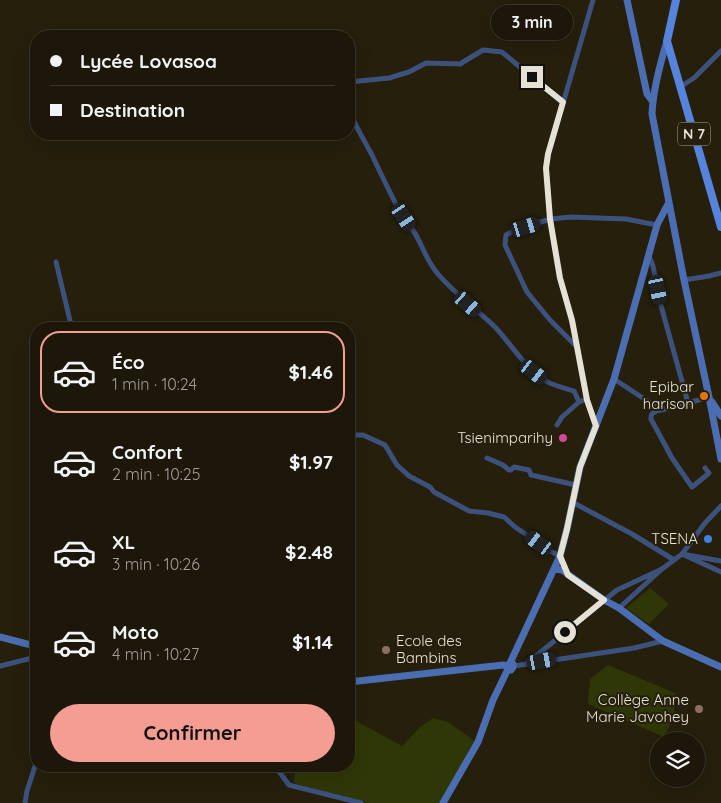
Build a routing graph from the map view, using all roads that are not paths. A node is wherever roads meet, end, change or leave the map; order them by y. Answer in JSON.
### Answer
{"nodes":[{"id":1,"x":593,"y":0,"type":"edge"},
{"id":2,"x":627,"y":0,"type":"edge"},
{"id":3,"x":676,"y":0,"type":"edge"},
{"id":4,"x":667,"y":41,"type":"junction"},
{"id":5,"x":721,"y":52,"type":"edge"},
{"id":6,"x":672,"y":58,"type":"junction"},
{"id":7,"x":662,"y":59,"type":"junction"},
{"id":8,"x":355,"y":81,"type":"edge"},
{"id":9,"x":680,"y":87,"type":"junction"},
{"id":10,"x":563,"y":102,"type":"junction"},
{"id":11,"x":653,"y":102,"type":"junction"},
{"id":12,"x":355,"y":125,"type":"edge"},
{"id":13,"x":669,"y":202,"type":"junction"},
{"id":14,"x":718,"y":207,"type":"edge"},
{"id":15,"x":550,"y":219,"type":"junction"},
{"id":16,"x":657,"y":225,"type":"junction"},
{"id":17,"x":674,"y":226,"type":"junction"},
{"id":18,"x":721,"y":227,"type":"edge"},
{"id":19,"x":649,"y":256,"type":"junction"},
{"id":20,"x":56,"y":262,"type":"dead end"},
{"id":21,"x":721,"y":273,"type":"edge"},
{"id":22,"x":684,"y":280,"type":"junction"},
{"id":23,"x":70,"y":322,"type":"edge"},
{"id":24,"x":576,"y":347,"type":"junction"},
{"id":25,"x":614,"y":379,"type":"junction"},
{"id":26,"x":709,"y":397,"type":"junction"},
{"id":27,"x":587,"y":400,"type":"junction"},
{"id":28,"x":579,"y":402,"type":"junction"},
{"id":29,"x":688,"y":403,"type":"junction"},
{"id":30,"x":661,"y":410,"type":"junction"},
{"id":31,"x":721,"y":416,"type":"edge"},
{"id":32,"x":557,"y":425,"type":"dead end"},
{"id":33,"x":596,"y":426,"type":"junction"},
{"id":34,"x":355,"y":436,"type":"edge"},
{"id":35,"x":487,"y":458,"type":"dead end"},
{"id":36,"x":721,"y":459,"type":"edge"},
{"id":37,"x":705,"y":468,"type":"dead end"},
{"id":38,"x":576,"y":486,"type":"junction"},
{"id":39,"x":572,"y":502,"type":"junction"},
{"id":40,"x":721,"y":506,"type":"edge"},
{"id":41,"x":682,"y":554,"type":"junction"},
{"id":42,"x":560,"y":556,"type":"junction"},
{"id":43,"x":674,"y":560,"type":"junction"},
{"id":44,"x":721,"y":561,"type":"edge"},
{"id":45,"x":555,"y":569,"type":"junction"},
{"id":46,"x":662,"y":569,"type":"junction"},
{"id":47,"x":721,"y":572,"type":"edge"},
{"id":48,"x":568,"y":575,"type":"junction"},
{"id":49,"x":604,"y":600,"type":"junction"},
{"id":50,"x":619,"y":608,"type":"junction"},
{"id":51,"x":0,"y":637,"type":"edge"},
{"id":52,"x":663,"y":641,"type":"junction"},
{"id":53,"x":30,"y":644,"type":"edge"},
{"id":54,"x":30,"y":658,"type":"edge"},
{"id":55,"x":526,"y":664,"type":"junction"},
{"id":56,"x":0,"y":666,"type":"edge"},
{"id":57,"x":510,"y":666,"type":"junction"},
{"id":58,"x":721,"y":667,"type":"edge"},
{"id":59,"x":355,"y":681,"type":"edge"},
{"id":60,"x":33,"y":772,"type":"edge"},
{"id":61,"x":280,"y":772,"type":"edge"},
{"id":62,"x":25,"y":803,"type":"edge"},
{"id":63,"x":361,"y":803,"type":"edge"},
{"id":64,"x":443,"y":803,"type":"edge"}],
"edges":[{"from":1,"to":10,"type":"street"},
{"from":2,"to":11,"type":"street"},
{"from":3,"to":4,"type":"main road","number":"N 7"},
{"from":4,"to":6,"type":"main road","number":"N 7"},
{"from":4,"to":7,"type":"street"},
{"from":5,"to":9,"type":"street"},
{"from":6,"to":7,"type":"street"},
{"from":6,"to":9,"type":"main road","number":"N 7"},
{"from":7,"to":11,"type":"street"},
{"from":8,"to":10,"type":"street"},
{"from":9,"to":14,"type":"main road","number":"N 7"},
{"from":10,"to":15,"type":"street"},
{"from":11,"to":13,"type":"street"},
{"from":12,"to":28,"type":"street"},
{"from":13,"to":16,"type":"street"},
{"from":13,"to":17,"type":"street"},
{"from":14,"to":18,"type":"main road","number":"N 7"},
{"from":15,"to":16,"type":"street"},
{"from":15,"to":24,"type":"street"},
{"from":15,"to":24,"type":"street"},
{"from":16,"to":17,"type":"street"},
{"from":16,"to":19,"type":"street"},
{"from":17,"to":22,"type":"street"},
{"from":19,"to":25,"type":"street"},
{"from":19,"to":29,"type":"street"},
{"from":20,"to":23,"type":"street"},
{"from":21,"to":22,"type":"street"},
{"from":22,"to":26,"type":"street"},
{"from":24,"to":27,"type":"street"},
{"from":25,"to":30,"type":"street"},
{"from":25,"to":33,"type":"street"},
{"from":26,"to":29,"type":"street"},
{"from":26,"to":31,"type":"street"},
{"from":26,"to":36,"type":"street"},
{"from":27,"to":28,"type":"street"},
{"from":27,"to":33,"type":"street"},
{"from":28,"to":32,"type":"street"},
{"from":29,"to":30,"type":"street"},
{"from":30,"to":37,"type":"street"},
{"from":33,"to":38,"type":"street"},
{"from":34,"to":42,"type":"street"},
{"from":35,"to":38,"type":"street"},
{"from":38,"to":39,"type":"street"},
{"from":39,"to":42,"type":"street"},
{"from":39,"to":43,"type":"street"},
{"from":40,"to":41,"type":"street"},
{"from":41,"to":43,"type":"street"},
{"from":41,"to":44,"type":"street"},
{"from":41,"to":47,"type":"street"},
{"from":42,"to":45,"type":"street"},
{"from":42,"to":48,"type":"street"},
{"from":43,"to":46,"type":"street"},
{"from":45,"to":48,"type":"street"},
{"from":45,"to":57,"type":"street"},
{"from":46,"to":49,"type":"street"},
{"from":46,"to":50,"type":"street"},
{"from":48,"to":49,"type":"street"},
{"from":49,"to":50,"type":"street"},
{"from":49,"to":55,"type":"street"},
{"from":50,"to":52,"type":"street"},
{"from":51,"to":53,"type":"street"},
{"from":52,"to":55,"type":"street"},
{"from":52,"to":58,"type":"street"},
{"from":54,"to":56,"type":"street"},
{"from":55,"to":57,"type":"street"},
{"from":57,"to":59,"type":"street"},
{"from":57,"to":64,"type":"street"},
{"from":60,"to":62,"type":"street"},
{"from":61,"to":63,"type":"street"}]}
